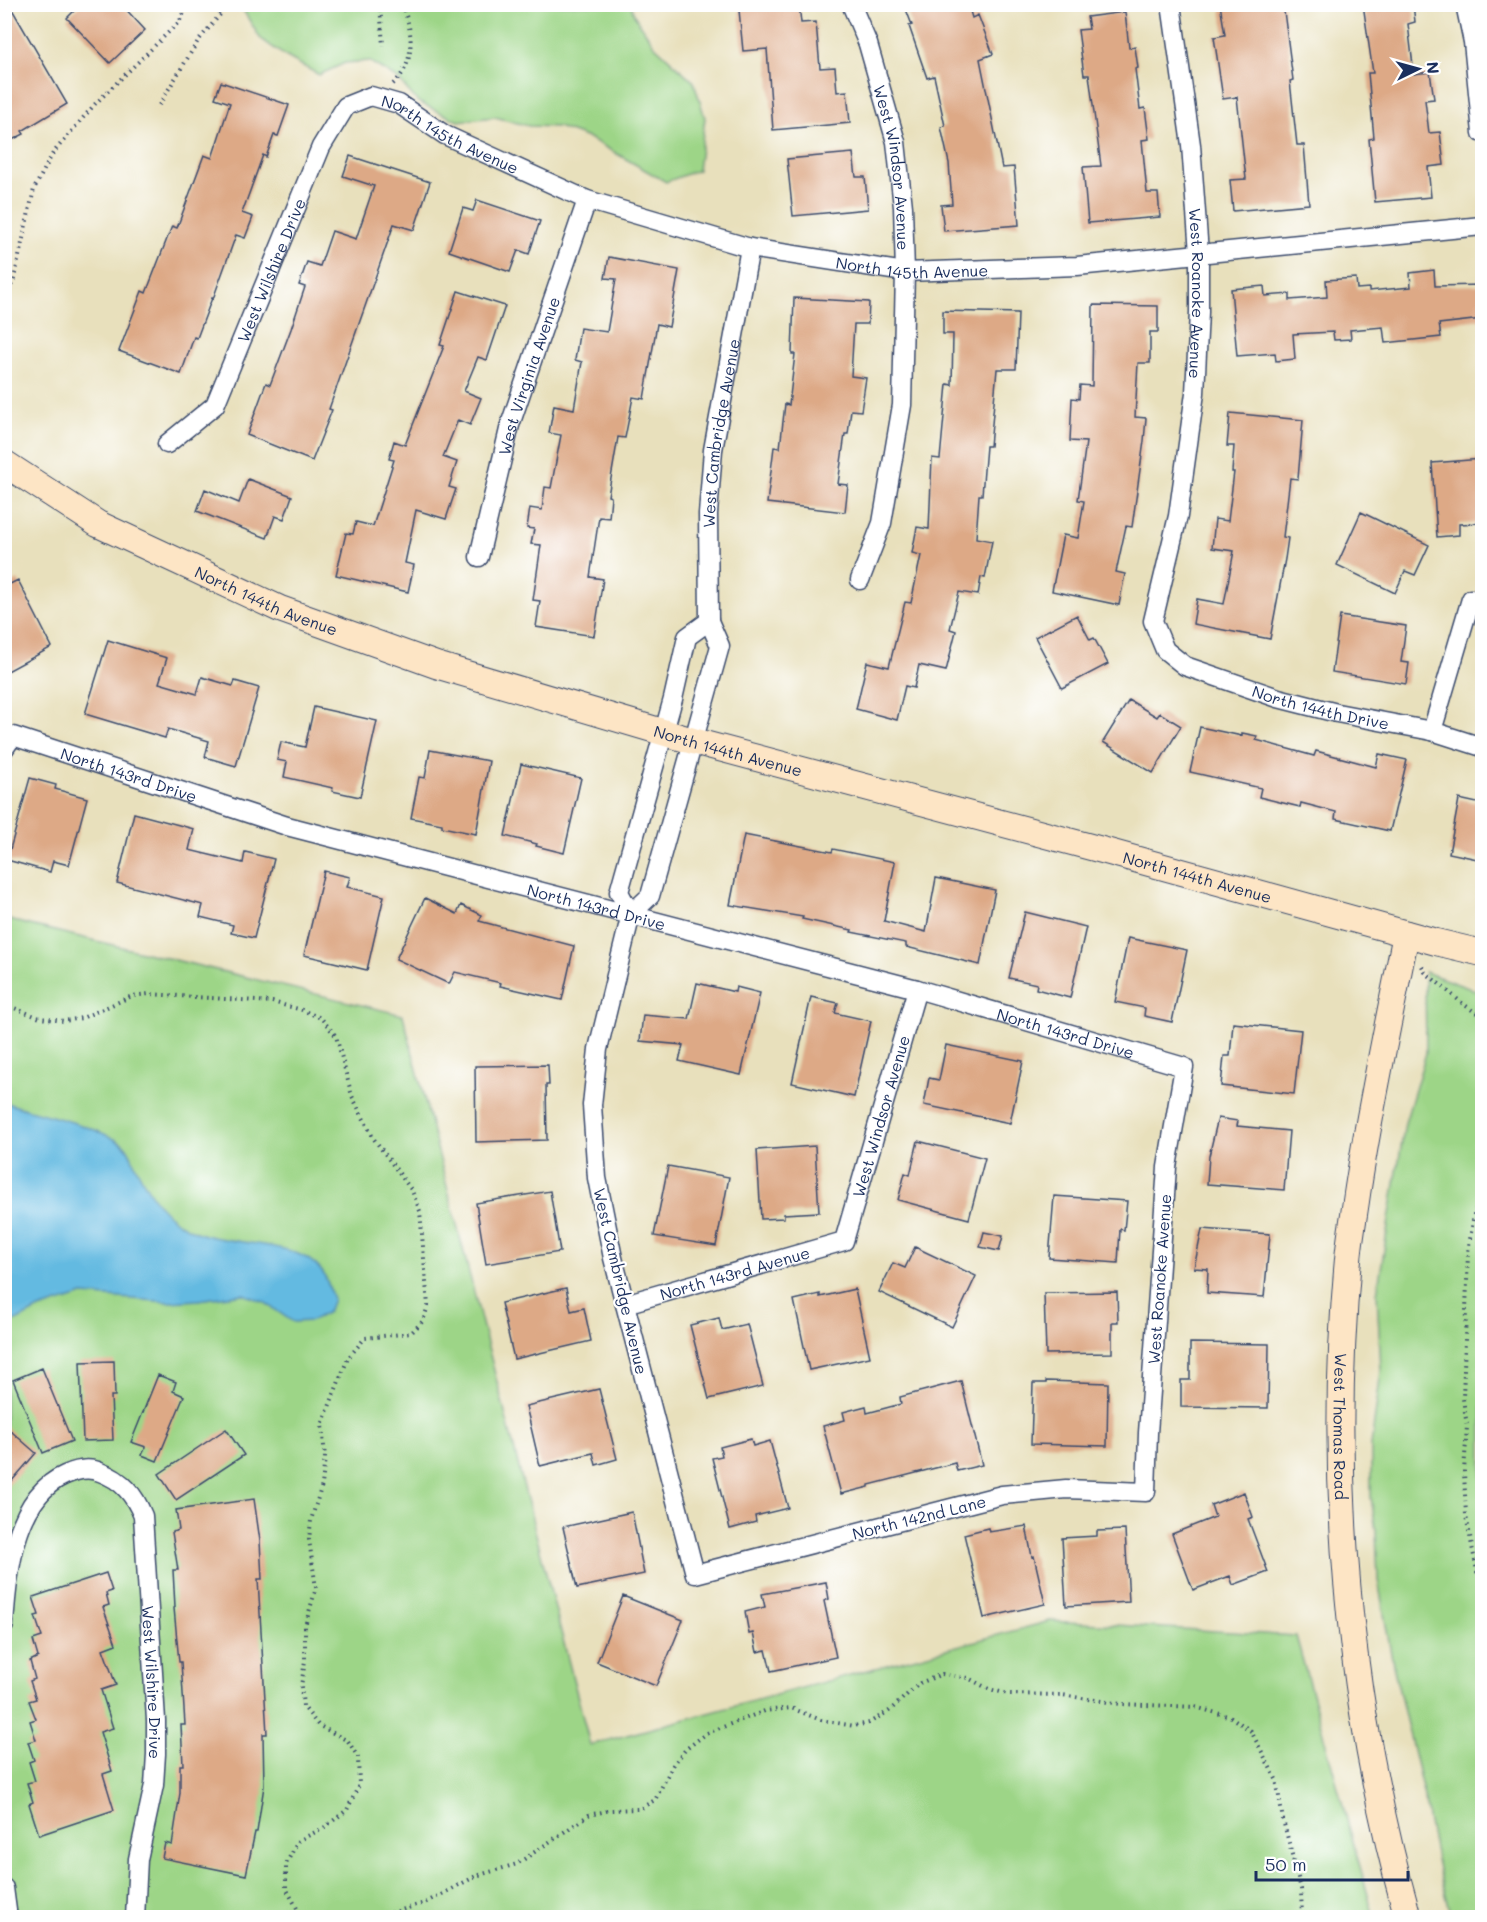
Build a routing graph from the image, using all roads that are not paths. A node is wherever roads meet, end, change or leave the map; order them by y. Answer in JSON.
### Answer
{"nodes":[{"id":1,"x":851,"y":4,"type":"edge"},
{"id":2,"x":1171,"y":4,"type":"edge"},
{"id":3,"x":1465,"y":4,"type":"edge"},
{"id":4,"x":371,"y":96,"type":"joint"},
{"id":5,"x":1482,"y":133,"type":"edge"},
{"id":6,"x":587,"y":200,"type":"junction"},
{"id":7,"x":1482,"y":226,"type":"edge"},
{"id":8,"x":750,"y":248,"type":"junction"},
{"id":9,"x":1199,"y":253,"type":"junction"},
{"id":10,"x":905,"y":272,"type":"junction"},
{"id":11,"x":167,"y":444,"type":"dead end"},
{"id":12,"x":4,"y":463,"type":"edge"},
{"id":13,"x":479,"y":557,"type":"dead end"},
{"id":14,"x":860,"y":580,"type":"dead end"},
{"id":15,"x":1470,"y":599,"type":"dead end"},
{"id":16,"x":709,"y":621,"type":"junction"},
{"id":17,"x":1165,"y":650,"type":"joint"},
{"id":18,"x":1432,"y":731,"type":"junction"},
{"id":19,"x":664,"y":732,"type":"junction"},
{"id":20,"x":693,"y":741,"type":"junction"},
{"id":21,"x":9,"y":742,"type":"edge"},
{"id":22,"x":1482,"y":747,"type":"edge"},
{"id":23,"x":633,"y":841,"type":"junction"},
{"id":24,"x":662,"y":850,"type":"junction"},
{"id":25,"x":631,"y":914,"type":"junction"},
{"id":26,"x":1406,"y":934,"type":"junction"},
{"id":27,"x":1482,"y":953,"type":"edge"},
{"id":28,"x":917,"y":989,"type":"junction"},
{"id":29,"x":1184,"y":1067,"type":"joint"},
{"id":30,"x":844,"y":1241,"type":"joint"},
{"id":31,"x":625,"y":1304,"type":"junction"},
{"id":32,"x":1146,"y":1492,"type":"joint"},
{"id":33,"x":695,"y":1574,"type":"joint"},
{"id":34,"x":4,"y":1625,"type":"edge"},
{"id":35,"x":4,"y":1888,"type":"edge"},
{"id":36,"x":8,"y":1917,"type":"edge"},
{"id":37,"x":135,"y":1917,"type":"edge"},
{"id":38,"x":1408,"y":1917,"type":"edge"}],
"edges":[{"from":1,"to":10,"type":"street","name":"West Windsor Avenue"},
{"from":2,"to":9,"type":"street","name":"West Roanoke Avenue"},
{"from":3,"to":5,"type":"street"},
{"from":4,"to":6,"type":"street","name":"North 145th Avenue"},
{"from":4,"to":11,"type":"street","name":"West Wilshire Drive"},
{"from":6,"to":8,"type":"street","name":"North 145th Avenue"},
{"from":6,"to":13,"type":"street","name":"West Virginia Avenue"},
{"from":7,"to":9,"type":"street","name":"North 145th Avenue"},
{"from":8,"to":10,"type":"street","name":"North 145th Avenue"},
{"from":8,"to":16,"type":"street","name":"West Cambridge Avenue"},
{"from":9,"to":10,"type":"street","name":"North 145th Avenue"},
{"from":9,"to":17,"type":"street","name":"West Roanoke Avenue"},
{"from":10,"to":14,"type":"street","name":"West Windsor Avenue"},
{"from":12,"to":19,"type":"main road","name":"North 144th Avenue"},
{"from":15,"to":18,"type":"street"},
{"from":16,"to":19,"type":"street"},
{"from":16,"to":20,"type":"street","name":"West Cambridge Avenue"},
{"from":17,"to":18,"type":"street","name":"North 144th Drive"},
{"from":18,"to":22,"type":"street","name":"North 144th Drive"},
{"from":19,"to":20,"type":"main road","name":"North 144th Avenue"},
{"from":19,"to":23,"type":"street"},
{"from":20,"to":24,"type":"street","name":"West Cambridge Avenue"},
{"from":20,"to":26,"type":"main road","name":"North 144th Avenue"},
{"from":21,"to":25,"type":"street","name":"North 143rd Drive"},
{"from":23,"to":24,"type":"street"},
{"from":23,"to":25,"type":"street"},
{"from":24,"to":25,"type":"street","name":"West Cambridge Avenue"},
{"from":25,"to":28,"type":"street","name":"North 143rd Drive"},
{"from":25,"to":31,"type":"street","name":"West Cambridge Avenue"},
{"from":26,"to":27,"type":"main road","name":"North 144th Avenue"},
{"from":26,"to":38,"type":"main road","name":"West Thomas Road"},
{"from":28,"to":29,"type":"street","name":"North 143rd Drive"},
{"from":28,"to":30,"type":"street","name":"West Windsor Avenue"},
{"from":29,"to":32,"type":"street","name":"West Roanoke Avenue"},
{"from":30,"to":31,"type":"street","name":"North 143rd Avenue"},
{"from":31,"to":33,"type":"street","name":"West Cambridge Avenue"},
{"from":32,"to":33,"type":"street","name":"North 142nd Lane"},
{"from":34,"to":37,"type":"street","name":"West Wilshire Drive"},
{"from":35,"to":36,"type":"street"}]}
